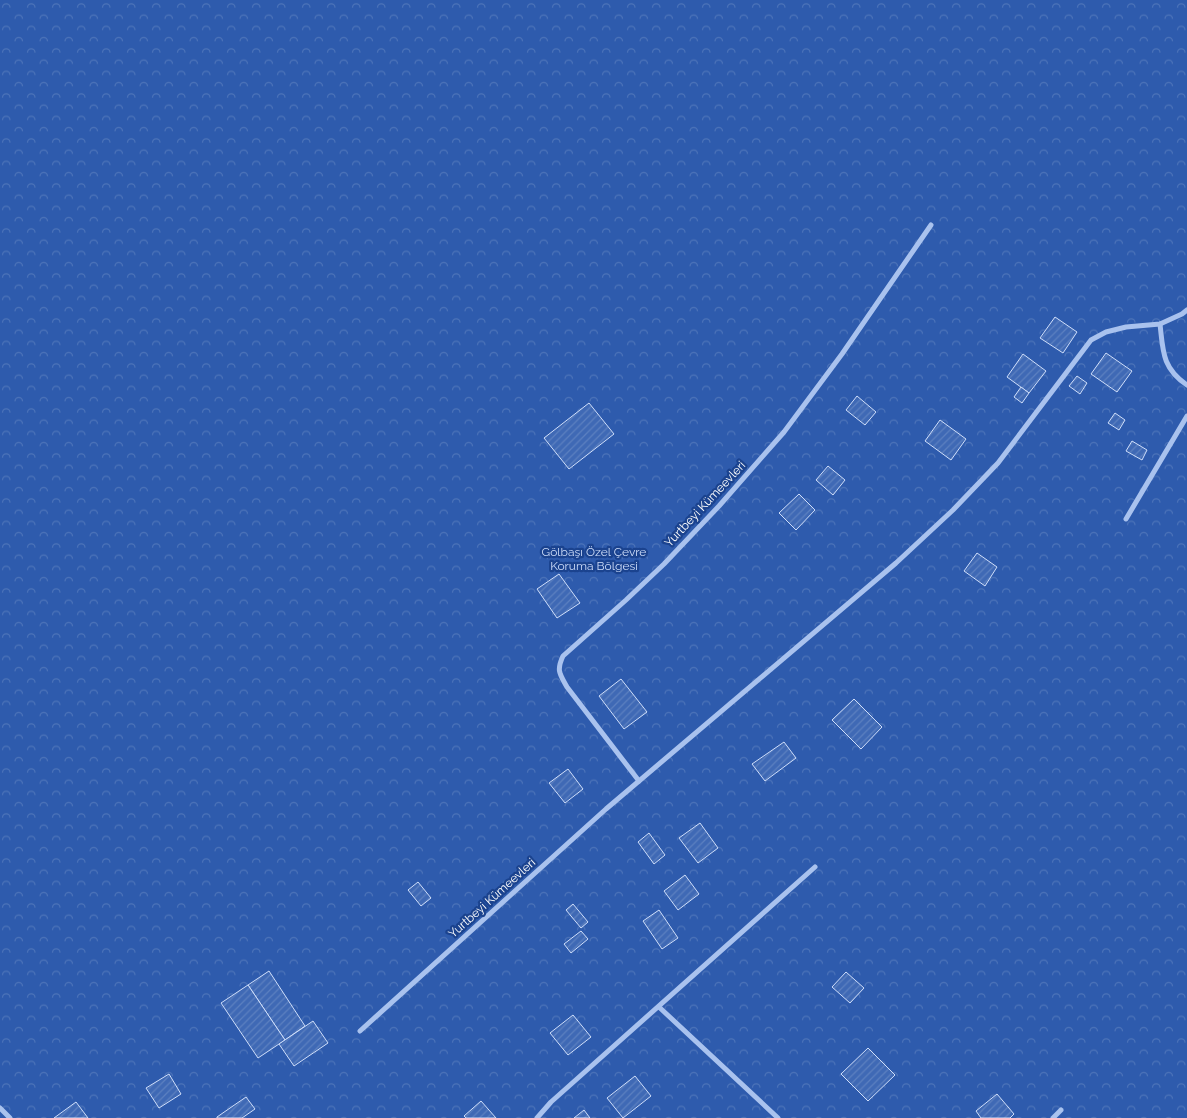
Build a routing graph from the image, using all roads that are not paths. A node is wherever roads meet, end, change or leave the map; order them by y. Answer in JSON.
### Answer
{"nodes":[{"id":1,"x":931,"y":225,"type":"dead end"},
{"id":2,"x":1187,"y":310,"type":"edge"},
{"id":3,"x":1160,"y":324,"type":"junction"},
{"id":4,"x":1187,"y":384,"type":"edge"},
{"id":5,"x":1187,"y":416,"type":"edge"},
{"id":6,"x":1126,"y":520,"type":"dead end"},
{"id":7,"x":638,"y":781,"type":"junction"},
{"id":8,"x":815,"y":867,"type":"dead end"},
{"id":9,"x":659,"y":1007,"type":"junction"},
{"id":10,"x":360,"y":1031,"type":"dead end"},
{"id":11,"x":0,"y":1108,"type":"edge"},
{"id":12,"x":1061,"y":1110,"type":"dead end"},
{"id":13,"x":10,"y":1118,"type":"edge"},
{"id":14,"x":537,"y":1118,"type":"edge"},
{"id":15,"x":778,"y":1118,"type":"edge"},
{"id":16,"x":1053,"y":1118,"type":"edge"}],
"edges":[{"from":1,"to":7,"type":"street","name":"Yurtbeyi Kümeevleri"},
{"from":2,"to":3,"type":"street","name":"Yurtbeyi Kümeevleri"},
{"from":3,"to":4,"type":"street"},
{"from":3,"to":7,"type":"street","name":"Yurtbeyi Kümeevleri"},
{"from":5,"to":6,"type":"street"},
{"from":7,"to":10,"type":"street","name":"Yurtbeyi Kümeevleri"},
{"from":8,"to":9,"type":"street"},
{"from":9,"to":14,"type":"street"},
{"from":9,"to":15,"type":"street"},
{"from":11,"to":13,"type":"street"},
{"from":12,"to":16,"type":"street"}]}
